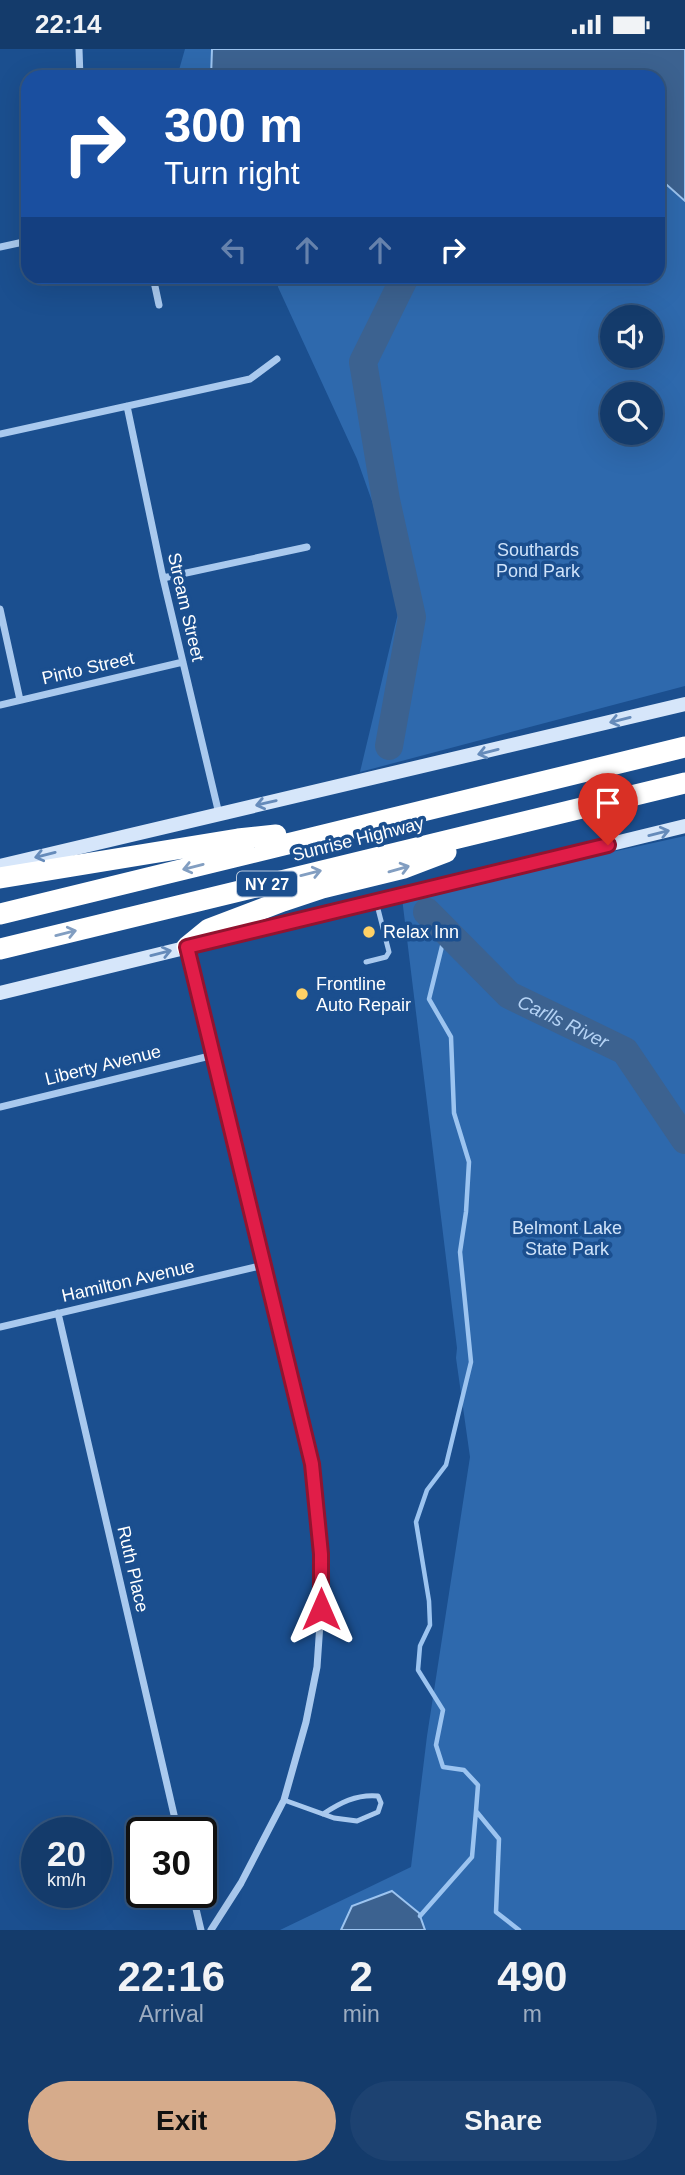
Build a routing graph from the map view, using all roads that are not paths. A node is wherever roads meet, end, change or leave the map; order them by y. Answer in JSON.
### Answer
{"nodes":[{"id":1,"x":79,"y":49,"type":"edge"},
{"id":2,"x":80,"y":70,"type":"edge"},
{"id":3,"x":21,"y":242,"type":"edge"},
{"id":4,"x":0,"y":247,"type":"edge"},
{"id":5,"x":154,"y":284,"type":"edge"},
{"id":6,"x":159,"y":305,"type":"dead end"},
{"id":7,"x":277,"y":359,"type":"dead end"},
{"id":8,"x":127,"y":406,"type":"junction"},
{"id":9,"x":0,"y":434,"type":"edge"},
{"id":10,"x":307,"y":547,"type":"dead end"},
{"id":11,"x":163,"y":578,"type":"junction"},
{"id":12,"x":0,"y":609,"type":"edge"},
{"id":13,"x":183,"y":662,"type":"junction"},
{"id":14,"x":20,"y":700,"type":"junction"},
{"id":15,"x":685,"y":704,"type":"edge"},
{"id":16,"x":0,"y":705,"type":"edge"},
{"id":17,"x":685,"y":747,"type":"edge"},
{"id":18,"x":685,"y":782,"type":"edge"},
{"id":19,"x":219,"y":814,"type":"junction"},
{"id":20,"x":534,"y":819,"type":"junction"},
{"id":21,"x":685,"y":826,"type":"edge"},
{"id":22,"x":354,"y":827,"type":"junction"},
{"id":23,"x":0,"y":866,"type":"edge"},
{"id":24,"x":0,"y":878,"type":"edge"},
{"id":25,"x":376,"y":901,"type":"junction"},
{"id":26,"x":0,"y":913,"type":"edge"},
{"id":27,"x":187,"y":947,"type":"junction"},
{"id":28,"x":0,"y":949,"type":"edge"},
{"id":29,"x":366,"y":962,"type":"dead end"},
{"id":30,"x":0,"y":993,"type":"edge"},
{"id":31,"x":214,"y":1055,"type":"junction"},
{"id":32,"x":0,"y":1107,"type":"edge"},
{"id":33,"x":264,"y":1265,"type":"junction"},
{"id":34,"x":58,"y":1313,"type":"junction"},
{"id":35,"x":0,"y":1327,"type":"edge"},
{"id":36,"x":284,"y":1801,"type":"junction"},
{"id":37,"x":323,"y":1814,"type":"junction"},
{"id":38,"x":175,"y":1817,"type":"edge"},
{"id":39,"x":196,"y":1908,"type":"edge"},
{"id":40,"x":201,"y":1930,"type":"edge"},
{"id":41,"x":211,"y":1930,"type":"edge"}],
"edges":[{"from":1,"to":2,"type":"street"},
{"from":3,"to":4,"type":"street"},
{"from":5,"to":6,"type":"street"},
{"from":7,"to":8,"type":"street"},
{"from":8,"to":9,"type":"street"},
{"from":8,"to":11,"type":"street","name":"Stream Street"},
{"from":10,"to":11,"type":"street"},
{"from":11,"to":13,"type":"street","name":"Stream Street"},
{"from":12,"to":14,"type":"street"},
{"from":13,"to":14,"type":"street","name":"Pinto Street"},
{"from":13,"to":19,"type":"street","name":"Stream Street"},
{"from":14,"to":16,"type":"street","name":"Pinto Street"},
{"from":15,"to":19,"type":"main road","one_way":true},
{"from":17,"to":22,"type":"highway","name":"Sunrise Highway","number":"NY 27"},
{"from":18,"to":20,"type":"highway","name":"Sunrise Highway","number":"NY 27"},
{"from":19,"to":23,"type":"main road","one_way":true},
{"from":27,"to":20,"type":"highway","one_way":true},
{"from":28,"to":20,"type":"highway","name":"Sunrise Highway","number":"NY 27","one_way":true},
{"from":25,"to":21,"type":"main road","one_way":true},
{"from":22,"to":24,"type":"highway"},
{"from":22,"to":26,"type":"highway","name":"Sunrise Highway","number":"NY 27","one_way":true},
{"from":25,"to":27,"type":"main road"},
{"from":25,"to":29,"type":"lane"},
{"from":30,"to":27,"type":"main road","one_way":true},
{"from":27,"to":31,"type":"street"},
{"from":31,"to":32,"type":"street","name":"Liberty Avenue"},
{"from":31,"to":33,"type":"street"},
{"from":33,"to":34,"type":"street","name":"Hamilton Avenue"},
{"from":33,"to":36,"type":"street"},
{"from":34,"to":35,"type":"street","name":"Hamilton Avenue"},
{"from":34,"to":38,"type":"street","name":"Ruth Place"},
{"from":36,"to":37,"type":"lane"},
{"from":36,"to":41,"type":"street"},
{"from":37,"to":37,"type":"lane"},
{"from":39,"to":40,"type":"street"}]}
